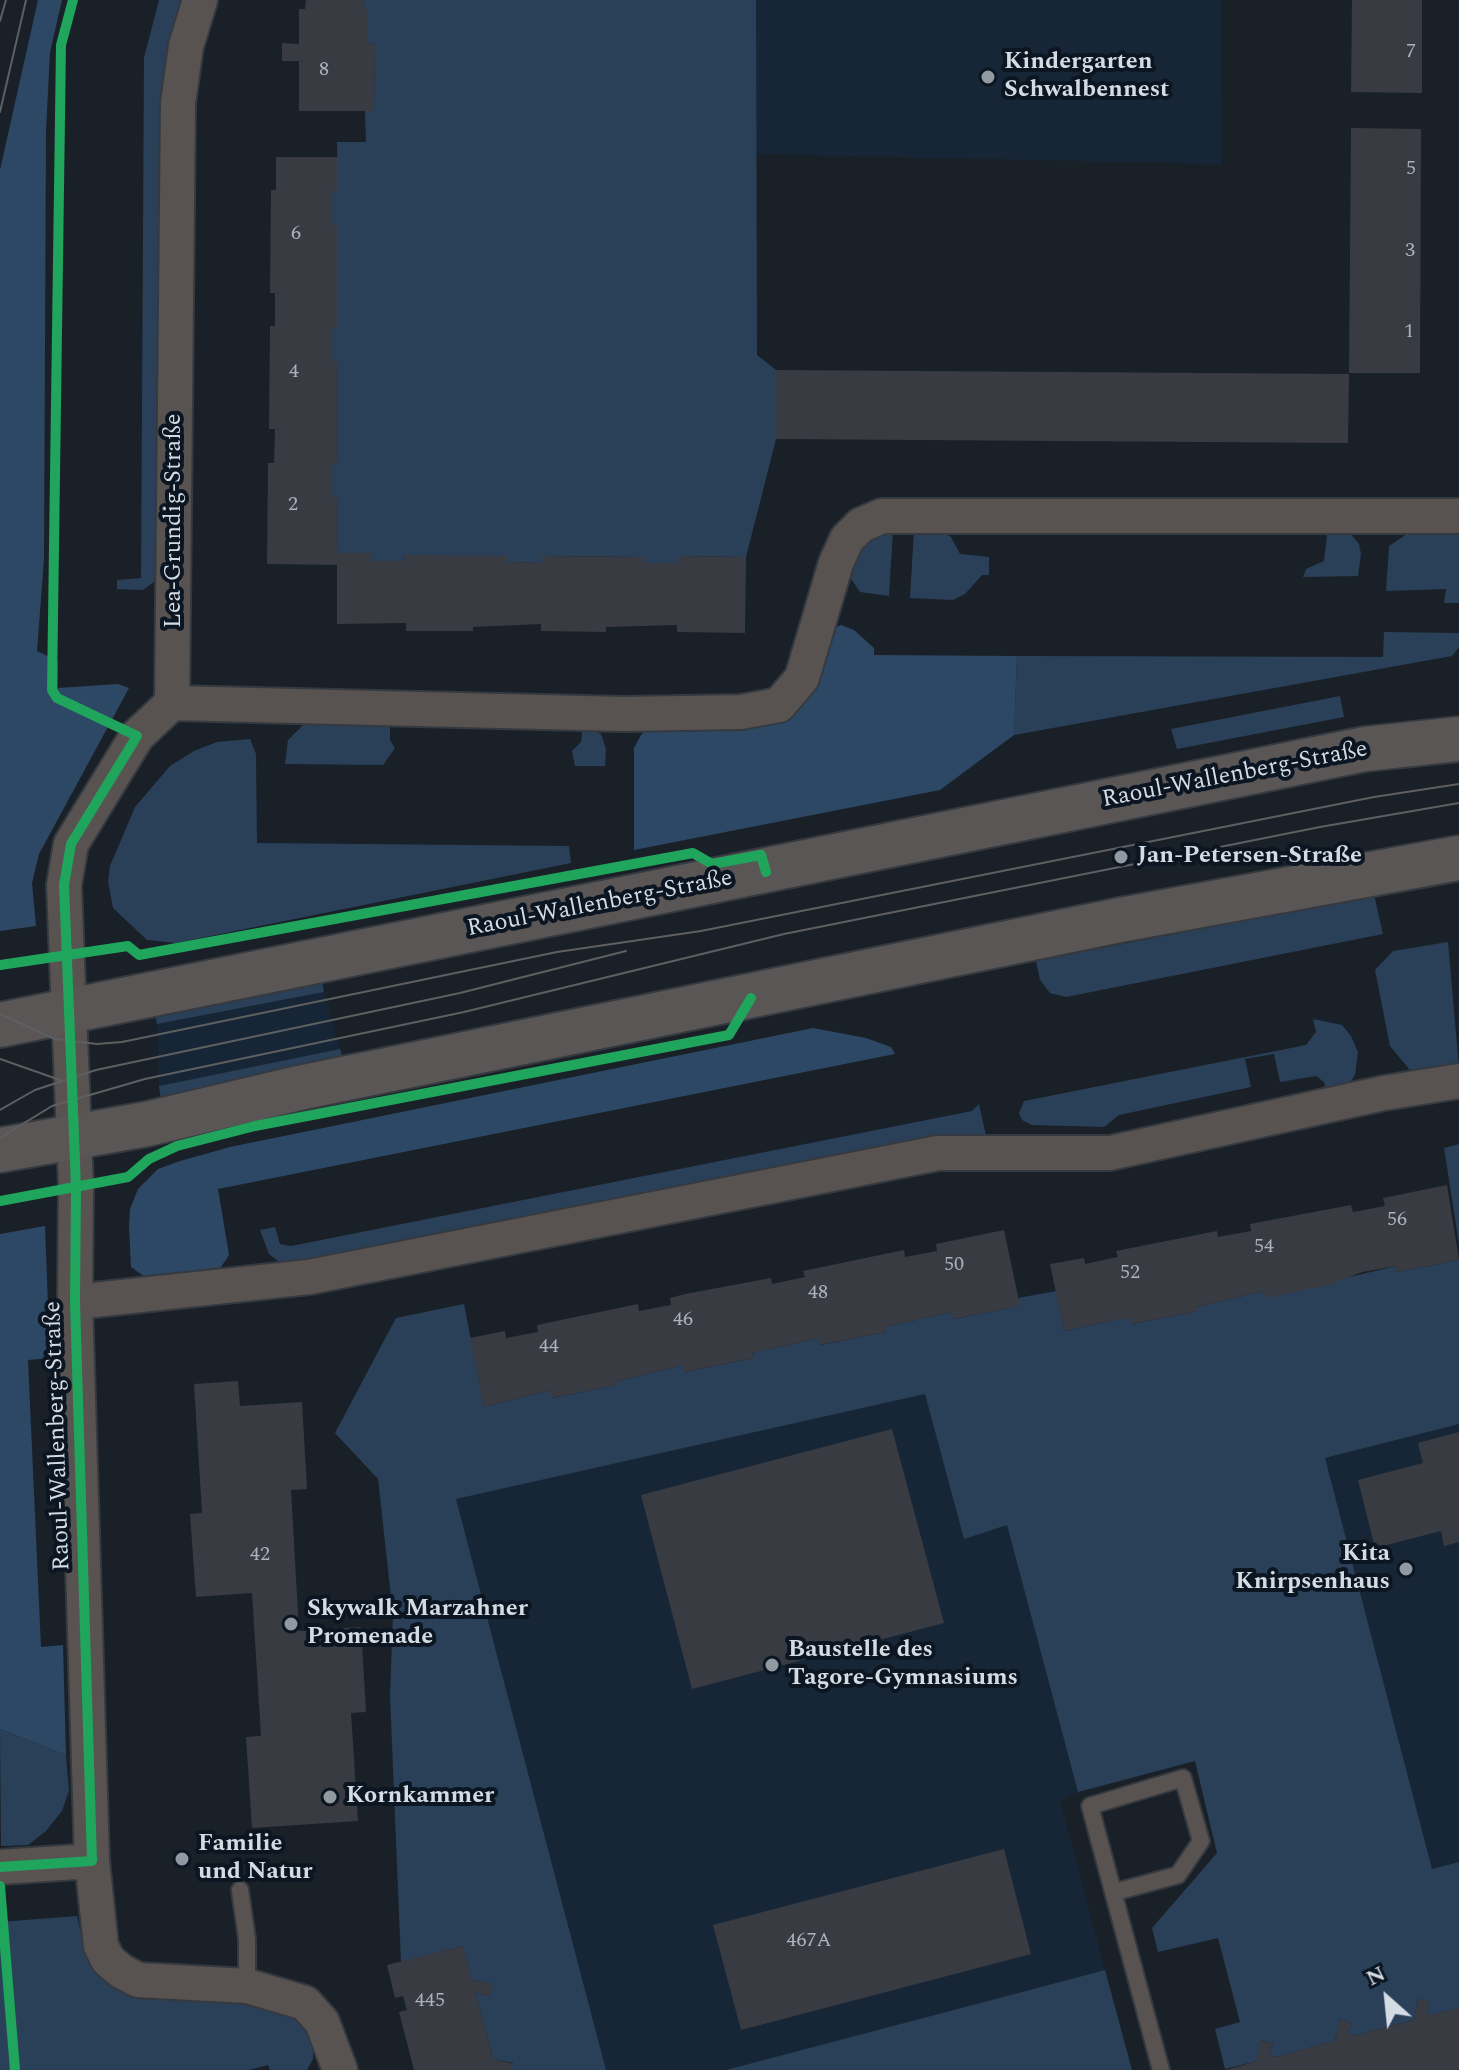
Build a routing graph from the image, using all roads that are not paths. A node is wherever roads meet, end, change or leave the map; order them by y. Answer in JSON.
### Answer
{"nodes":[{"id":1,"x":200,"y":0,"type":"edge"},
{"id":2,"x":1459,"y":516,"type":"edge"},
{"id":3,"x":172,"y":703,"type":"junction"},
{"id":4,"x":1459,"y":739,"type":"edge"},
{"id":5,"x":1459,"y":858,"type":"edge"},
{"id":6,"x":70,"y":1010,"type":"junction"},
{"id":7,"x":0,"y":1025,"type":"edge"},
{"id":8,"x":1459,"y":1081,"type":"edge"},
{"id":9,"x":73,"y":1139,"type":"junction"},
{"id":10,"x":0,"y":1150,"type":"edge"},
{"id":11,"x":75,"y":1302,"type":"junction"},
{"id":12,"x":92,"y":1861,"type":"junction"},
{"id":13,"x":0,"y":1867,"type":"edge"},
{"id":14,"x":240,"y":1890,"type":"dead end"},
{"id":15,"x":1115,"y":1892,"type":"junction"},
{"id":16,"x":247,"y":1986,"type":"junction"},
{"id":17,"x":340,"y":2070,"type":"edge"},
{"id":18,"x":1161,"y":2070,"type":"edge"}],
"edges":[{"from":1,"to":3,"type":"street","name":"Lea-Grundig-Straße"},
{"from":2,"to":3,"type":"street"},
{"from":3,"to":6,"type":"street"},
{"from":4,"to":6,"type":"main road","name":"Raoul-Wallenberg-Straße"},
{"from":5,"to":9,"type":"main road"},
{"from":6,"to":7,"type":"main road","name":"Raoul-Wallenberg-Straße"},
{"from":6,"to":9,"type":"street","name":"Raoul-Wallenberg-Straße"},
{"from":8,"to":11,"type":"street","name":"Raoul-Wallenberg-Straße"},
{"from":9,"to":10,"type":"main road"},
{"from":9,"to":11,"type":"street","name":"Raoul-Wallenberg-Straße"},
{"from":11,"to":12,"type":"street","name":"Raoul-Wallenberg-Straße"},
{"from":12,"to":13,"type":"street"},
{"from":12,"to":16,"type":"street","name":"Raoul-Wallenberg-Straße"},
{"from":14,"to":16,"type":"lane"},
{"from":15,"to":15,"type":"lane"},
{"from":15,"to":18,"type":"lane"},
{"from":16,"to":17,"type":"street","name":"Raoul-Wallenberg-Straße"}]}
